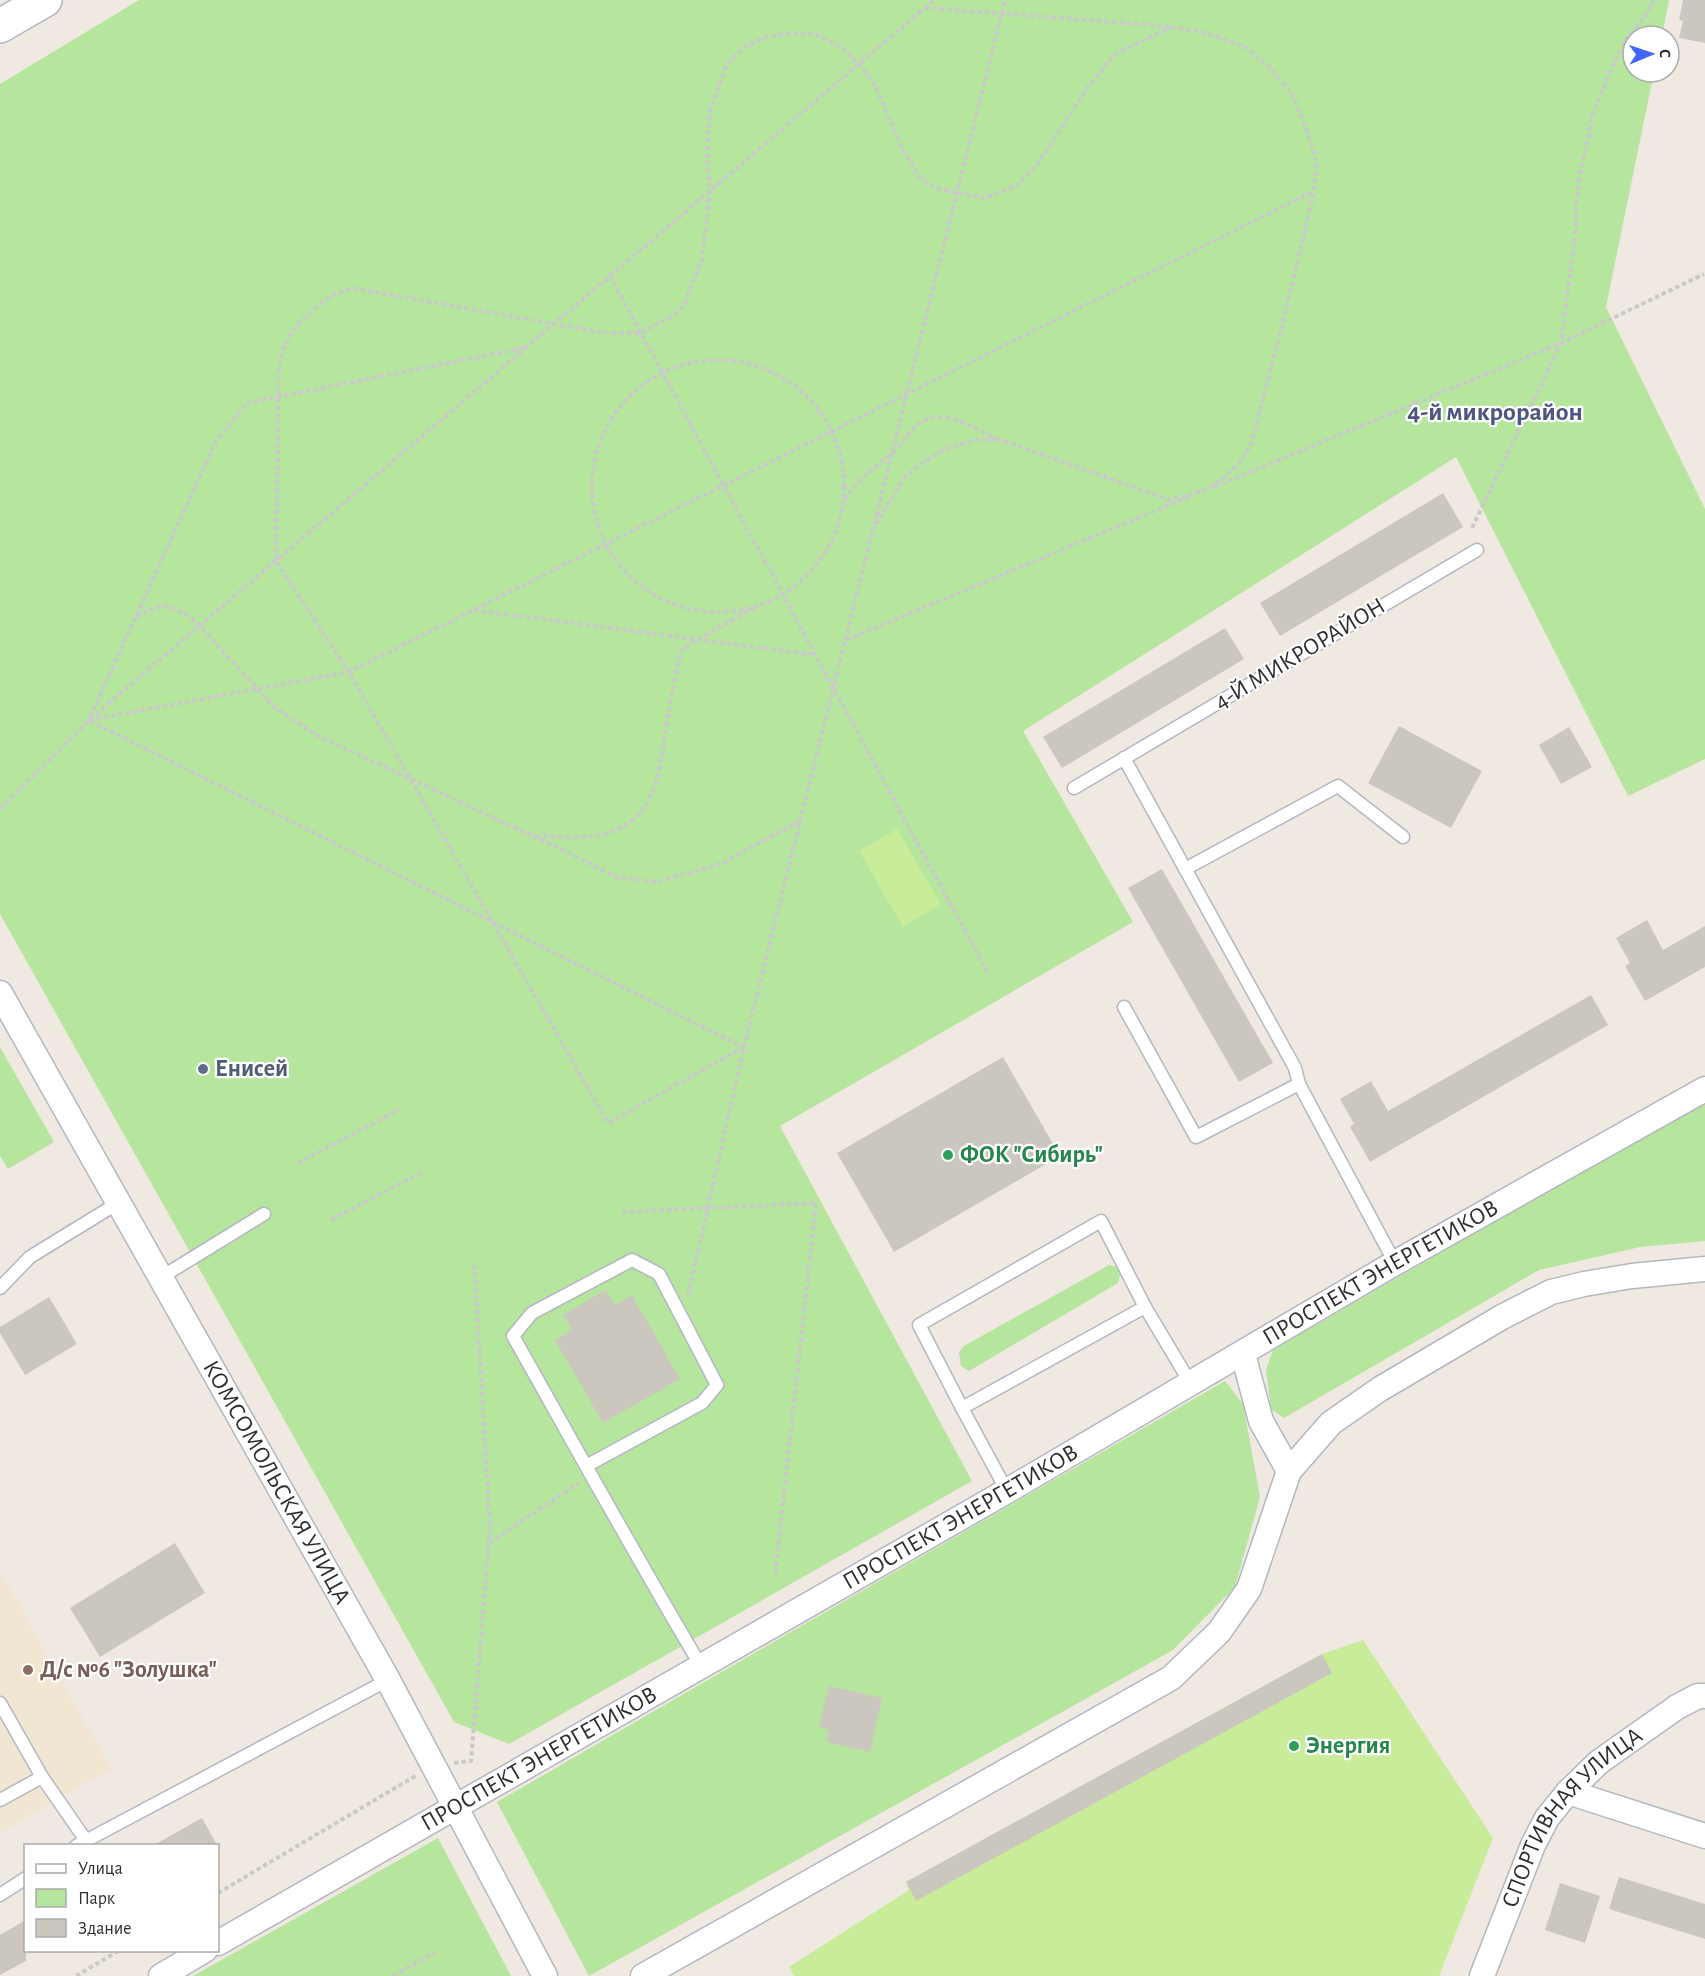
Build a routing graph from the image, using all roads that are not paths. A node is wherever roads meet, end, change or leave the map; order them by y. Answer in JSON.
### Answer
{"nodes":[{"id":1,"x":45,"y":0,"type":"edge"},
{"id":2,"x":0,"y":26,"type":"edge"},
{"id":3,"x":1477,"y":549,"type":"dead end"},
{"id":4,"x":1124,"y":758,"type":"junction"},
{"id":5,"x":1074,"y":788,"type":"dead end"},
{"id":6,"x":1403,"y":837,"type":"dead end"},
{"id":7,"x":1185,"y":869,"type":"junction"},
{"id":8,"x":0,"y":993,"type":"edge"},
{"id":9,"x":1124,"y":1007,"type":"dead end"},
{"id":10,"x":1299,"y":1084,"type":"junction"},
{"id":11,"x":1705,"y":1089,"type":"edge"},
{"id":12,"x":118,"y":1203,"type":"junction"},
{"id":13,"x":264,"y":1214,"type":"dead end"},
{"id":14,"x":1395,"y":1263,"type":"junction"},
{"id":15,"x":1705,"y":1269,"type":"edge"},
{"id":16,"x":160,"y":1278,"type":"junction"},
{"id":17,"x":0,"y":1288,"type":"edge"},
{"id":18,"x":1145,"y":1307,"type":"junction"},
{"id":19,"x":1243,"y":1354,"type":"junction"},
{"id":20,"x":1191,"y":1384,"type":"junction"},
{"id":21,"x":962,"y":1408,"type":"junction"},
{"id":22,"x":586,"y":1466,"type":"junction"},
{"id":23,"x":1289,"y":1471,"type":"junction"},
{"id":24,"x":1007,"y":1491,"type":"junction"},
{"id":25,"x":701,"y":1666,"type":"junction"},
{"id":26,"x":388,"y":1680,"type":"junction"},
{"id":27,"x":1703,"y":1693,"type":"edge"},
{"id":28,"x":0,"y":1703,"type":"edge"},
{"id":29,"x":42,"y":1778,"type":"junction"},
{"id":30,"x":1568,"y":1792,"type":"junction"},
{"id":31,"x":0,"y":1800,"type":"edge"},
{"id":32,"x":456,"y":1805,"type":"junction"},
{"id":33,"x":1705,"y":1836,"type":"edge"},
{"id":34,"x":80,"y":1842,"type":"edge"},
{"id":35,"x":24,"y":1879,"type":"edge"},
{"id":36,"x":0,"y":1895,"type":"edge"},
{"id":37,"x":219,"y":1942,"type":"edge"},
{"id":38,"x":202,"y":1952,"type":"edge"},
{"id":39,"x":161,"y":1976,"type":"edge"},
{"id":40,"x":545,"y":1976,"type":"edge"},
{"id":41,"x":643,"y":1976,"type":"edge"},
{"id":42,"x":1482,"y":1976,"type":"edge"}],
"edges":[{"from":1,"to":2,"type":"main road"},
{"from":3,"to":4,"type":"lane","name":"4-Й МИКРОРАЙОН"},
{"from":4,"to":5,"type":"lane","name":"4-Й МИКРОРАЙОН"},
{"from":4,"to":7,"type":"lane"},
{"from":6,"to":7,"type":"lane"},
{"from":7,"to":10,"type":"lane"},
{"from":8,"to":12,"type":"street","name":"КОМСОМОЛЬСКАЯ УЛИЦА"},
{"from":9,"to":10,"type":"lane"},
{"from":10,"to":14,"type":"lane"},
{"from":11,"to":14,"type":"street","name":"ПРОСПЕКТ ЭНЕРГЕТИКОВ"},
{"from":12,"to":16,"type":"street","name":"КОМСОМОЛЬСКАЯ УЛИЦА"},
{"from":12,"to":17,"type":"lane"},
{"from":13,"to":16,"type":"lane"},
{"from":14,"to":19,"type":"street","name":"ПРОСПЕКТ ЭНЕРГЕТИКОВ"},
{"from":15,"to":23,"type":"street"},
{"from":16,"to":26,"type":"street","name":"КОМСОМОЛЬСКАЯ УЛИЦА"},
{"from":18,"to":20,"type":"lane"},
{"from":18,"to":21,"type":"lane"},
{"from":18,"to":21,"type":"lane"},
{"from":19,"to":20,"type":"street","name":"ПРОСПЕКТ ЭНЕРГЕТИКОВ"},
{"from":19,"to":23,"type":"street"},
{"from":20,"to":24,"type":"street","name":"ПРОСПЕКТ ЭНЕРГЕТИКОВ"},
{"from":21,"to":24,"type":"lane"},
{"from":22,"to":22,"type":"lane"},
{"from":22,"to":25,"type":"lane"},
{"from":23,"to":41,"type":"street"},
{"from":24,"to":25,"type":"street","name":"ПРОСПЕКТ ЭНЕРГЕТИКОВ"},
{"from":25,"to":32,"type":"street","name":"ПРОСПЕКТ ЭНЕРГЕТИКОВ"},
{"from":26,"to":32,"type":"street","name":"КОМСОМОЛЬСКАЯ УЛИЦА"},
{"from":26,"to":34,"type":"lane"},
{"from":27,"to":30,"type":"street","name":"СПОРТИВНАЯ УЛИЦА"},
{"from":28,"to":29,"type":"lane"},
{"from":29,"to":31,"type":"lane"},
{"from":29,"to":34,"type":"lane"},
{"from":30,"to":33,"type":"street"},
{"from":30,"to":42,"type":"street","name":"СПОРТИВНАЯ УЛИЦА"},
{"from":32,"to":37,"type":"street","name":"ПРОСПЕКТ ЭНЕРГЕТИКОВ"},
{"from":32,"to":40,"type":"street","name":"КОМСОМОЛЬСКАЯ УЛИЦА"},
{"from":35,"to":36,"type":"lane"},
{"from":38,"to":39,"type":"street"}]}
